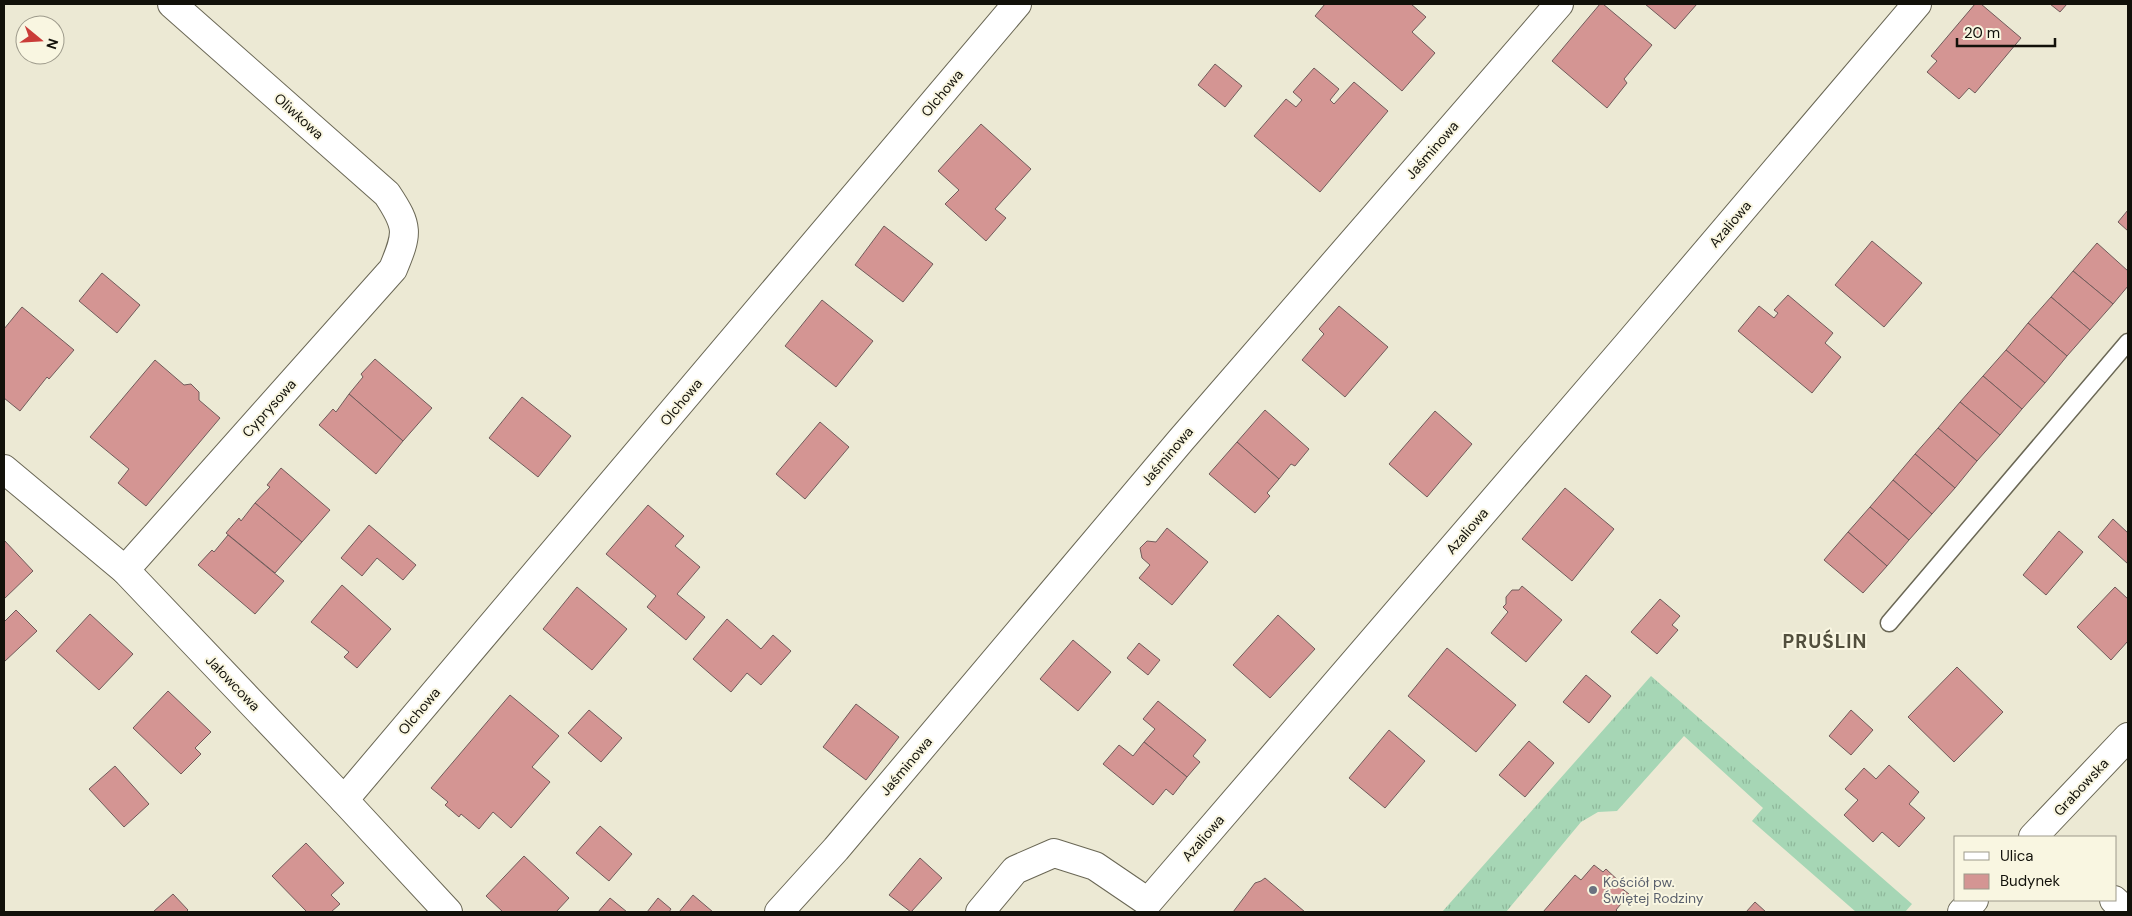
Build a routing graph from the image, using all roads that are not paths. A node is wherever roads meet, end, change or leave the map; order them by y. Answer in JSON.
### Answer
{"nodes":[{"id":1,"x":172,"y":4,"type":"edge"},
{"id":2,"x":1017,"y":4,"type":"edge"},
{"id":3,"x":1559,"y":4,"type":"edge"},
{"id":4,"x":1917,"y":4,"type":"edge"},
{"id":5,"x":405,"y":240,"type":"joint"},
{"id":6,"x":2128,"y":342,"type":"edge"},
{"id":7,"x":4,"y":469,"type":"edge"},
{"id":8,"x":125,"y":570,"type":"junction"},
{"id":9,"x":1890,"y":623,"type":"dead end"},
{"id":10,"x":2128,"y":736,"type":"edge"},
{"id":11,"x":344,"y":800,"type":"junction"},
{"id":12,"x":2041,"y":835,"type":"edge"},
{"id":13,"x":1973,"y":901,"type":"edge"},
{"id":14,"x":2115,"y":901,"type":"edge"},
{"id":15,"x":448,"y":912,"type":"edge"},
{"id":16,"x":779,"y":912,"type":"edge"},
{"id":17,"x":980,"y":912,"type":"edge"},
{"id":18,"x":1962,"y":912,"type":"edge"},
{"id":19,"x":2127,"y":912,"type":"edge"}],
"edges":[{"from":1,"to":5,"type":"street","name":"Oliwkowa"},
{"from":2,"to":11,"type":"street","name":"Olchowa"},
{"from":3,"to":16,"type":"street","name":"Jaśminowa"},
{"from":4,"to":17,"type":"street","name":"Azaliowa"},
{"from":5,"to":8,"type":"street","name":"Cyprysowa"},
{"from":6,"to":9,"type":"lane"},
{"from":7,"to":8,"type":"street","name":"Jałowcowa"},
{"from":8,"to":11,"type":"street","name":"Jałowcowa"},
{"from":10,"to":12,"type":"street","name":"Grabowska"},
{"from":11,"to":15,"type":"street","name":"Jałowcowa"},
{"from":13,"to":18,"type":"street"},
{"from":14,"to":19,"type":"street"}]}
